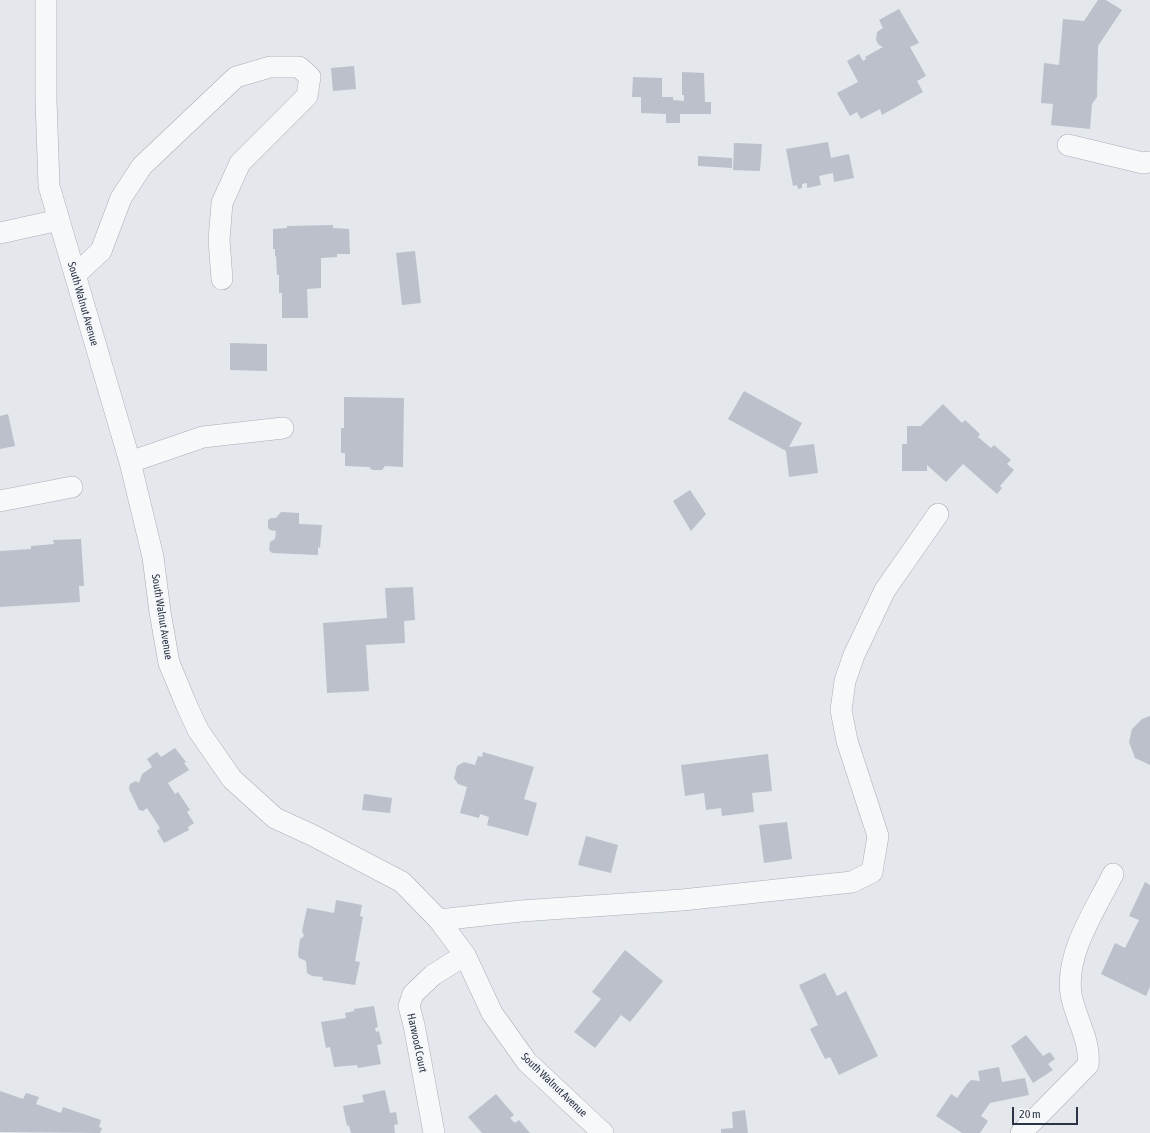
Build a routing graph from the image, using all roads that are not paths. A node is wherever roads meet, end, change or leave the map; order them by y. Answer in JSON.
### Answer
{"nodes":[{"id":1,"x":46,"y":0,"type":"edge"},
{"id":2,"x":1068,"y":145,"type":"dead end"},
{"id":3,"x":1150,"y":162,"type":"edge"},
{"id":4,"x":59,"y":220,"type":"junction"},
{"id":5,"x":0,"y":233,"type":"edge"},
{"id":6,"x":75,"y":275,"type":"junction"},
{"id":7,"x":222,"y":279,"type":"dead end"},
{"id":8,"x":283,"y":428,"type":"dead end"},
{"id":9,"x":130,"y":462,"type":"junction"},
{"id":10,"x":72,"y":487,"type":"dead end"},
{"id":11,"x":0,"y":500,"type":"edge"},
{"id":12,"x":938,"y":514,"type":"dead end"},
{"id":13,"x":1113,"y":874,"type":"dead end"},
{"id":14,"x":439,"y":920,"type":"junction"},
{"id":15,"x":465,"y":956,"type":"junction"},
{"id":16,"x":434,"y":1133,"type":"edge"},
{"id":17,"x":603,"y":1133,"type":"edge"},
{"id":18,"x":1021,"y":1133,"type":"edge"}],
"edges":[{"from":1,"to":4,"type":"street","name":"South Walnut Avenue"},
{"from":2,"to":3,"type":"street"},
{"from":4,"to":5,"type":"street"},
{"from":4,"to":6,"type":"street","name":"South Walnut Avenue"},
{"from":6,"to":7,"type":"street"},
{"from":6,"to":9,"type":"street","name":"South Walnut Avenue"},
{"from":8,"to":9,"type":"street"},
{"from":9,"to":14,"type":"street","name":"South Walnut Avenue"},
{"from":10,"to":11,"type":"street"},
{"from":12,"to":14,"type":"street"},
{"from":13,"to":18,"type":"street"},
{"from":14,"to":15,"type":"street","name":"South Walnut Avenue"},
{"from":15,"to":16,"type":"street","name":"Harwood Court"},
{"from":15,"to":17,"type":"street","name":"South Walnut Avenue"}]}
